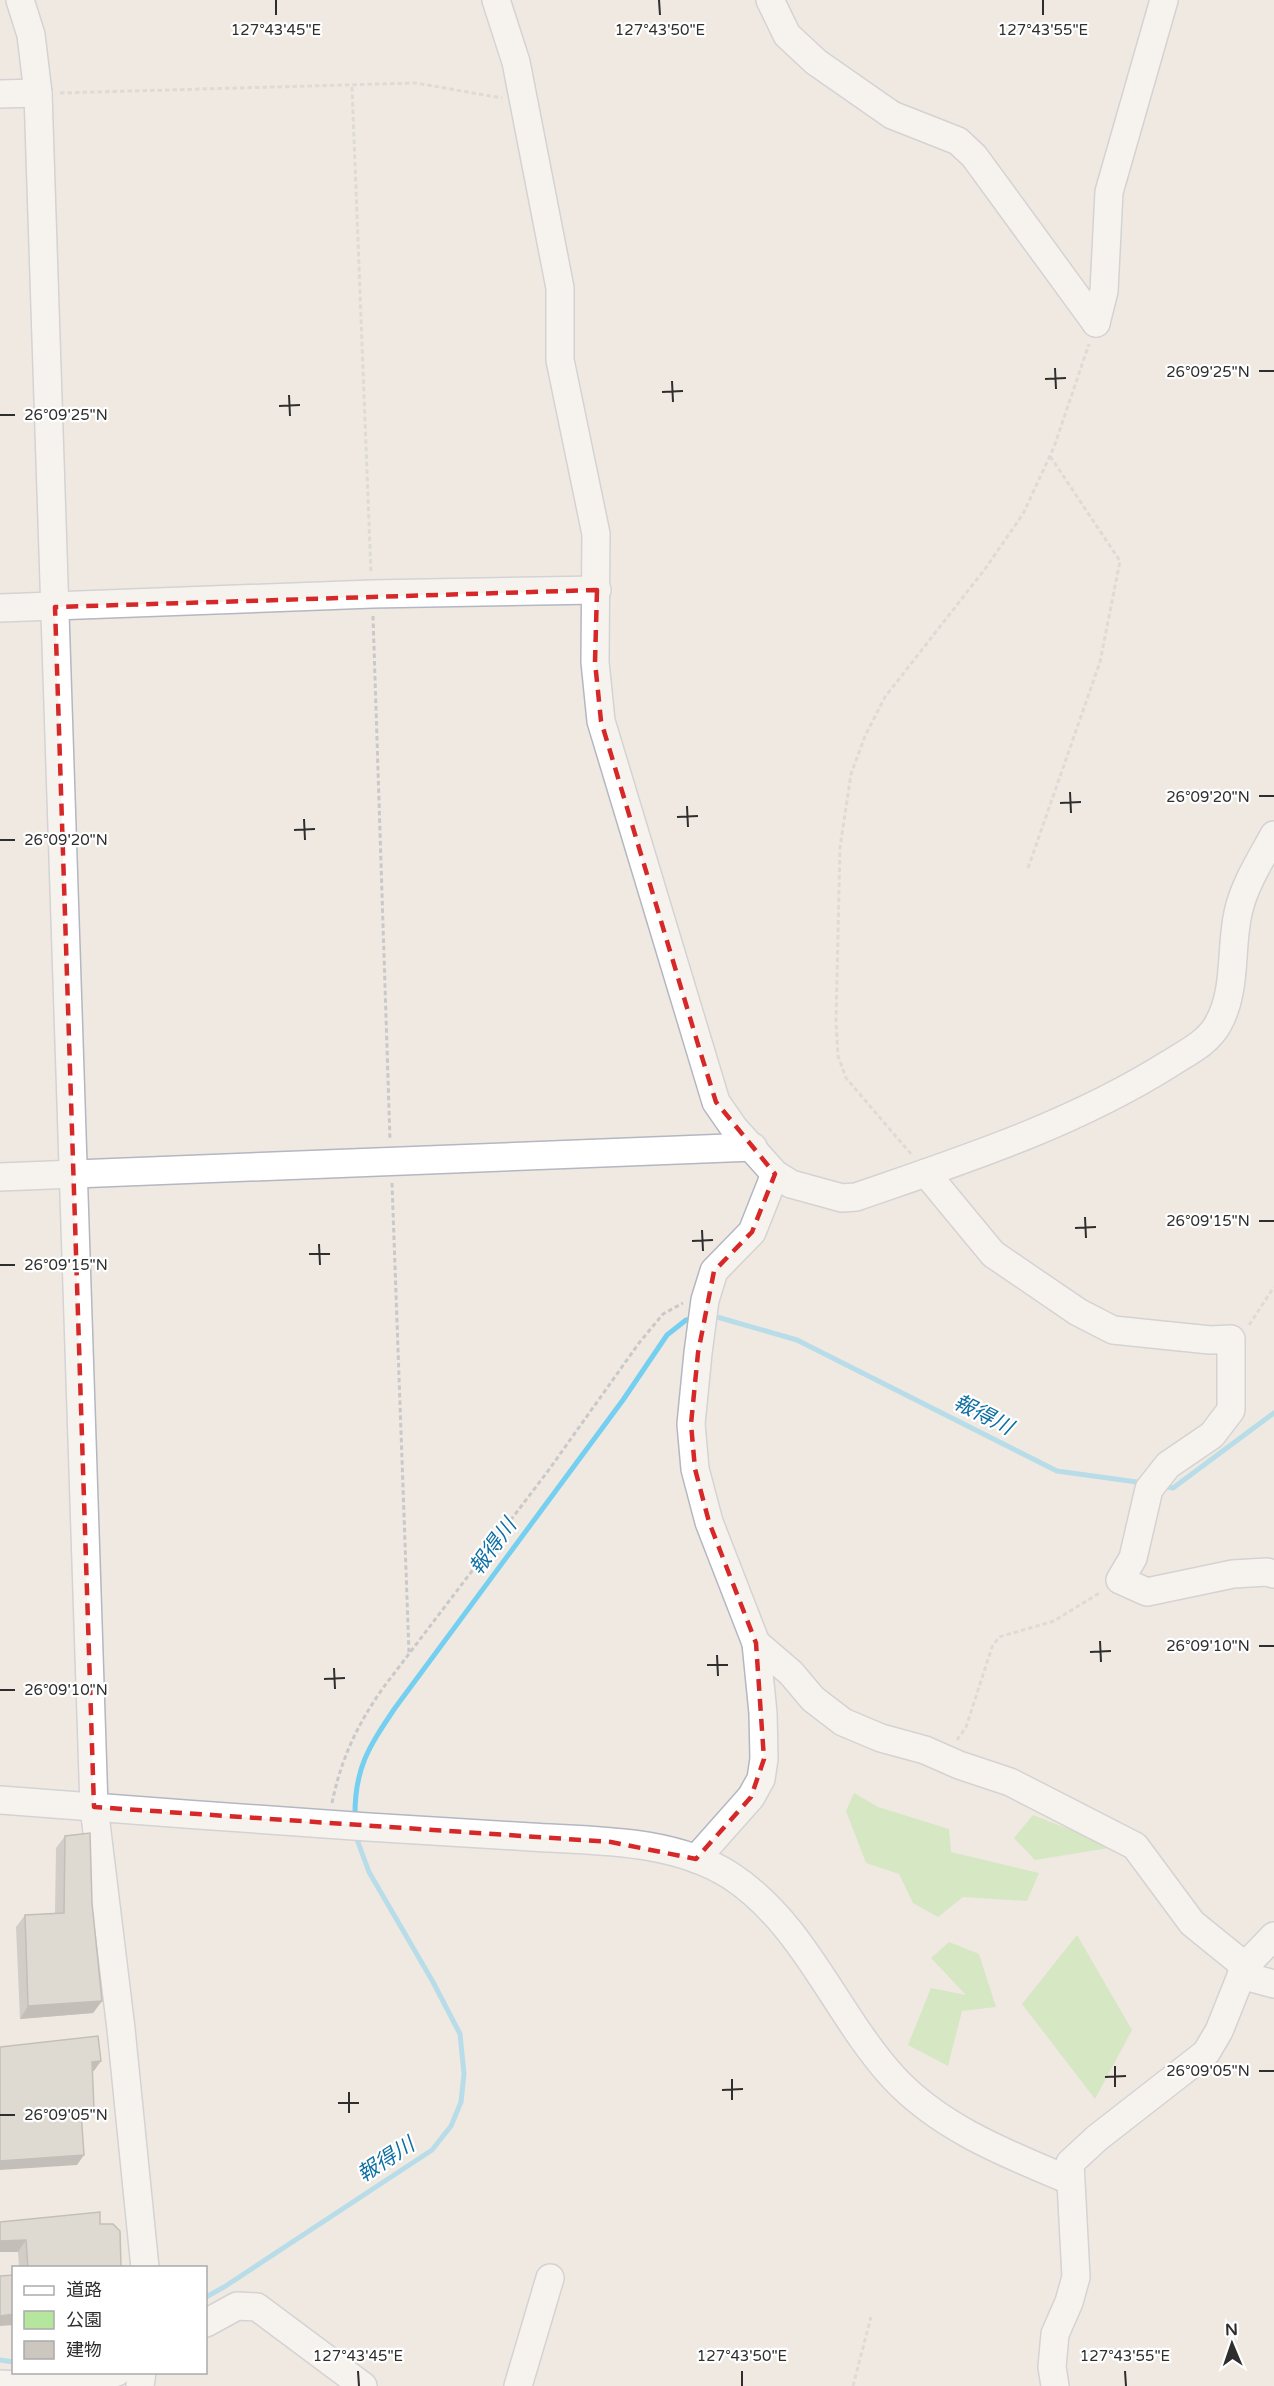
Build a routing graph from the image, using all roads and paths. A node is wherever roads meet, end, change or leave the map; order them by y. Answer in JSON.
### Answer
{"nodes":[{"id":1,"x":20,"y":0,"type":"edge"},
{"id":2,"x":496,"y":0,"type":"edge"},
{"id":3,"x":770,"y":0,"type":"edge"},
{"id":4,"x":1164,"y":0,"type":"edge"},
{"id":5,"x":352,"y":87,"type":"junction"},
{"id":6,"x":38,"y":93,"type":"junction"},
{"id":7,"x":0,"y":94,"type":"edge"},
{"id":8,"x":524,"y":102,"type":"junction"},
{"id":9,"x":1096,"y":323,"type":"junction"},
{"id":10,"x":1050,"y":456,"type":"junction"},
{"id":11,"x":597,"y":590,"type":"junction"},
{"id":12,"x":372,"y":594,"type":"junction"},
{"id":13,"x":55,"y":607,"type":"junction"},
{"id":14,"x":0,"y":608,"type":"edge"},
{"id":15,"x":1274,"y":835,"type":"edge"},
{"id":16,"x":1028,"y":868,"type":"dead end"},
{"id":17,"x":753,"y":1147,"type":"junction"},
{"id":18,"x":391,"y":1161,"type":"junction"},
{"id":19,"x":926,"y":1173,"type":"junction"},
{"id":20,"x":74,"y":1174,"type":"junction"},
{"id":21,"x":775,"y":1174,"type":"junction"},
{"id":22,"x":0,"y":1177,"type":"edge"},
{"id":23,"x":1274,"y":1287,"type":"edge"},
{"id":24,"x":707,"y":1294,"type":"junction"},
{"id":25,"x":1231,"y":1339,"type":"junction"},
{"id":26,"x":1274,"y":1574,"type":"edge"},
{"id":27,"x":1120,"y":1580,"type":"junction"},
{"id":28,"x":756,"y":1644,"type":"junction"},
{"id":29,"x":409,"y":1653,"type":"junction"},
{"id":30,"x":944,"y":1759,"type":"junction"},
{"id":31,"x":0,"y":1800,"type":"edge"},
{"id":32,"x":94,"y":1807,"type":"junction"},
{"id":33,"x":327,"y":1825,"type":"junction"},
{"id":34,"x":696,"y":1859,"type":"junction"},
{"id":35,"x":1274,"y":1936,"type":"edge"},
{"id":36,"x":1243,"y":1970,"type":"junction"},
{"id":37,"x":1274,"y":1984,"type":"edge"},
{"id":38,"x":1069,"y":2180,"type":"junction"},
{"id":39,"x":145,"y":2266,"type":"edge"},
{"id":40,"x":550,"y":2278,"type":"dead end"},
{"id":41,"x":871,"y":2317,"type":"dead end"},
{"id":42,"x":207,"y":2322,"type":"edge"},
{"id":43,"x":113,"y":2374,"type":"edge"},
{"id":44,"x":0,"y":2384,"type":"edge"},
{"id":45,"x":41,"y":2386,"type":"edge"},
{"id":46,"x":47,"y":2386,"type":"edge"},
{"id":47,"x":363,"y":2386,"type":"edge"},
{"id":48,"x":518,"y":2386,"type":"edge"},
{"id":49,"x":853,"y":2386,"type":"edge"},
{"id":50,"x":1055,"y":2386,"type":"edge"}],
"edges":[{"from":1,"to":6,"type":"street"},
{"from":2,"to":8,"type":"street"},
{"from":3,"to":9,"type":"street"},
{"from":4,"to":9,"type":"street"},
{"from":5,"to":6,"type":"path"},
{"from":5,"to":8,"type":"path"},
{"from":5,"to":12,"type":"path"},
{"from":6,"to":7,"type":"street"},
{"from":6,"to":13,"type":"street"},
{"from":8,"to":11,"type":"street"},
{"from":9,"to":10,"type":"path"},
{"from":10,"to":16,"type":"path"},
{"from":10,"to":19,"type":"path"},
{"from":11,"to":12,"type":"street"},
{"from":11,"to":17,"type":"street"},
{"from":12,"to":13,"type":"street"},
{"from":12,"to":18,"type":"path"},
{"from":13,"to":14,"type":"street"},
{"from":13,"to":20,"type":"street"},
{"from":15,"to":19,"type":"street"},
{"from":17,"to":18,"type":"street"},
{"from":17,"to":21,"type":"street"},
{"from":18,"to":20,"type":"street"},
{"from":18,"to":29,"type":"path"},
{"from":19,"to":21,"type":"street"},
{"from":19,"to":25,"type":"street"},
{"from":20,"to":22,"type":"street"},
{"from":20,"to":32,"type":"street"},
{"from":21,"to":24,"type":"street"},
{"from":23,"to":25,"type":"path"},
{"from":24,"to":28,"type":"street"},
{"from":24,"to":29,"type":"path"},
{"from":25,"to":27,"type":"street"},
{"from":26,"to":27,"type":"street"},
{"from":27,"to":30,"type":"path"},
{"from":28,"to":30,"type":"street"},
{"from":28,"to":34,"type":"street"},
{"from":29,"to":33,"type":"path"},
{"from":30,"to":36,"type":"street"},
{"from":31,"to":32,"type":"street"},
{"from":32,"to":33,"type":"street"},
{"from":32,"to":39,"type":"street"},
{"from":33,"to":34,"type":"street"},
{"from":34,"to":38,"type":"street"},
{"from":35,"to":36,"type":"street"},
{"from":36,"to":37,"type":"street"},
{"from":36,"to":38,"type":"street"},
{"from":38,"to":50,"type":"street"},
{"from":40,"to":48,"type":"street"},
{"from":41,"to":49,"type":"path"},
{"from":42,"to":47,"type":"street"},
{"from":43,"to":46,"type":"street"},
{"from":44,"to":45,"type":"street"}]}
